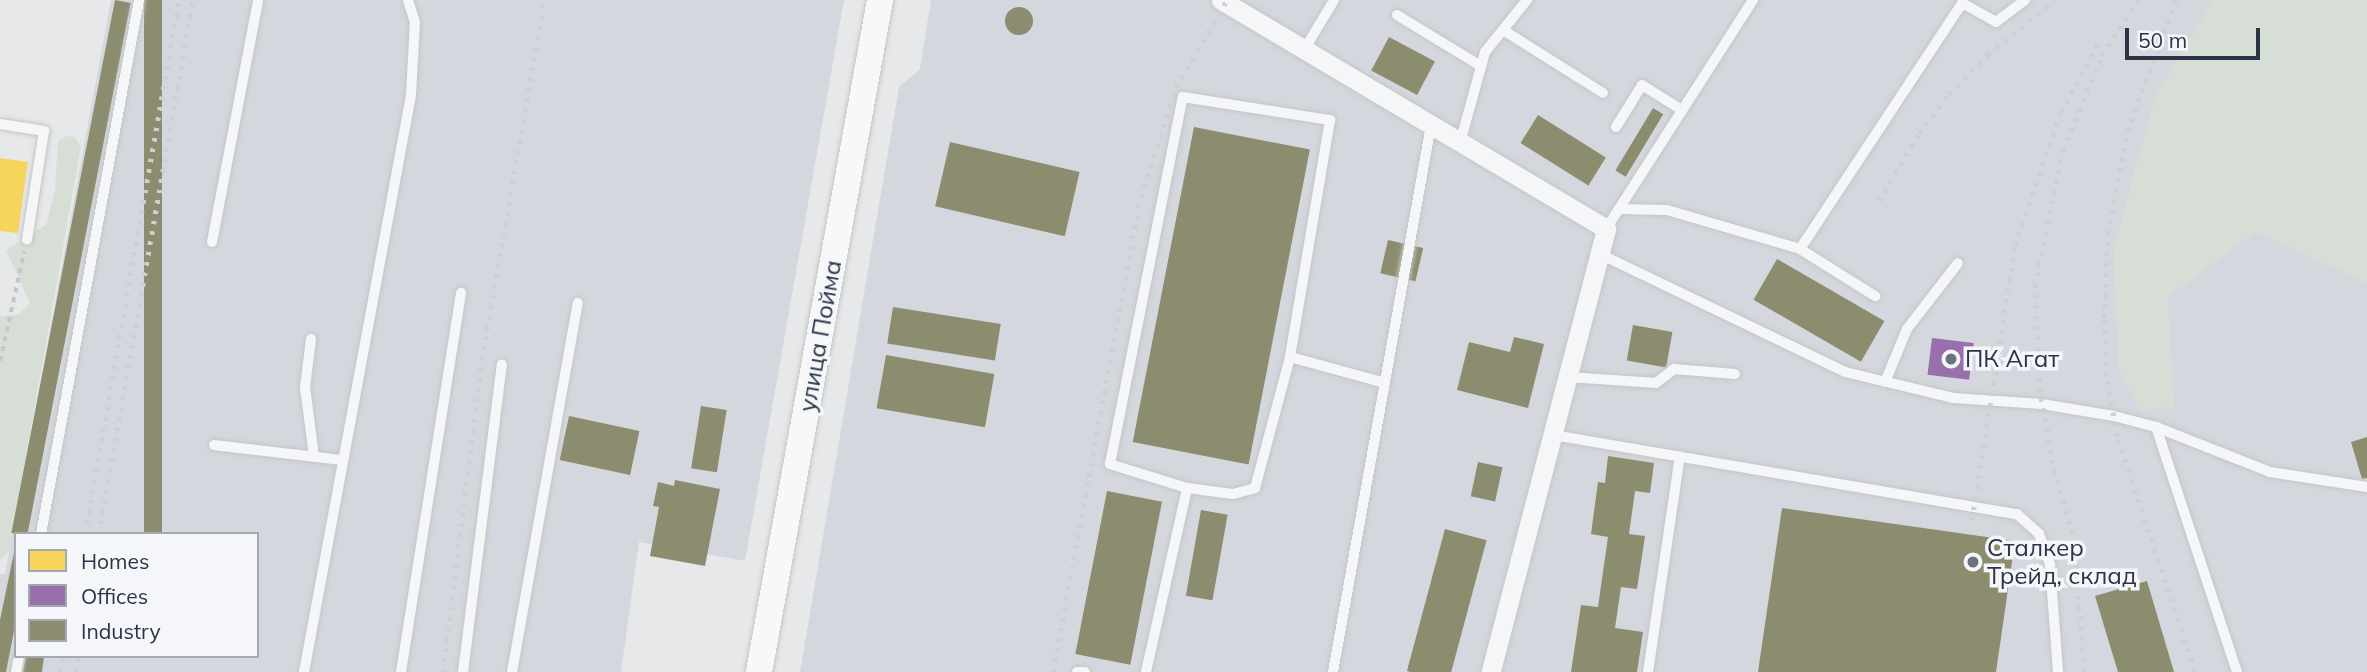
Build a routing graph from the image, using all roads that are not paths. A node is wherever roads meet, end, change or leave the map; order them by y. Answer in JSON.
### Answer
{"nodes":[{"id":1,"x":139,"y":0,"type":"edge"},
{"id":2,"x":258,"y":0,"type":"edge"},
{"id":3,"x":408,"y":0,"type":"edge"},
{"id":4,"x":880,"y":0,"type":"edge"},
{"id":5,"x":1221,"y":0,"type":"edge"},
{"id":6,"x":1334,"y":0,"type":"edge"},
{"id":7,"x":1527,"y":0,"type":"edge"},
{"id":8,"x":1753,"y":0,"type":"edge"},
{"id":9,"x":2025,"y":0,"type":"edge"},
{"id":10,"x":1396,"y":15,"type":"dead end"},
{"id":11,"x":1503,"y":30,"type":"junction"},
{"id":12,"x":1304,"y":50,"type":"junction"},
{"id":13,"x":1481,"y":66,"type":"junction"},
{"id":14,"x":1603,"y":93,"type":"dead end"},
{"id":15,"x":1682,"y":110,"type":"junction"},
{"id":16,"x":0,"y":124,"type":"edge"},
{"id":17,"x":1431,"y":125,"type":"junction"},
{"id":18,"x":1616,"y":127,"type":"dead end"},
{"id":19,"x":1460,"y":142,"type":"junction"},
{"id":20,"x":1619,"y":209,"type":"junction"},
{"id":21,"x":1605,"y":229,"type":"junction"},
{"id":22,"x":27,"y":240,"type":"road end"},
{"id":23,"x":212,"y":242,"type":"dead end"},
{"id":24,"x":1800,"y":249,"type":"junction"},
{"id":25,"x":1602,"y":255,"type":"junction"},
{"id":26,"x":1958,"y":263,"type":"dead end"},
{"id":27,"x":461,"y":293,"type":"dead end"},
{"id":28,"x":1875,"y":296,"type":"dead end"},
{"id":29,"x":578,"y":303,"type":"dead end"},
{"id":30,"x":311,"y":339,"type":"dead end"},
{"id":31,"x":1290,"y":357,"type":"junction"},
{"id":32,"x":502,"y":364,"type":"dead end"},
{"id":33,"x":1735,"y":374,"type":"dead end"},
{"id":34,"x":1569,"y":377,"type":"junction"},
{"id":35,"x":1885,"y":382,"type":"junction"},
{"id":36,"x":1385,"y":383,"type":"junction"},
{"id":37,"x":2156,"y":427,"type":"junction"},
{"id":38,"x":1553,"y":435,"type":"junction"},
{"id":39,"x":214,"y":445,"type":"dead end"},
{"id":40,"x":314,"y":456,"type":"junction"},
{"id":41,"x":1680,"y":456,"type":"junction"},
{"id":42,"x":341,"y":460,"type":"junction"},
{"id":43,"x":2367,"y":487,"type":"edge"},
{"id":44,"x":1187,"y":488,"type":"junction"},
{"id":45,"x":41,"y":532,"type":"edge"},
{"id":46,"x":304,"y":672,"type":"edge"},
{"id":47,"x":401,"y":672,"type":"edge"},
{"id":48,"x":463,"y":672,"type":"edge"},
{"id":49,"x":512,"y":672,"type":"edge"},
{"id":50,"x":759,"y":672,"type":"edge"},
{"id":51,"x":1077,"y":672,"type":"edge"},
{"id":52,"x":1085,"y":672,"type":"edge"},
{"id":53,"x":1146,"y":672,"type":"edge"},
{"id":54,"x":1333,"y":672,"type":"edge"},
{"id":55,"x":1491,"y":672,"type":"edge"},
{"id":56,"x":1648,"y":672,"type":"edge"},
{"id":57,"x":2058,"y":672,"type":"edge"},
{"id":58,"x":2237,"y":672,"type":"edge"}],
"edges":[{"from":1,"to":45,"type":"lane"},
{"from":2,"to":23,"type":"lane"},
{"from":3,"to":42,"type":"lane"},
{"from":4,"to":50,"type":"main road","name":"улица Пойма"},
{"from":5,"to":12,"type":"street"},
{"from":6,"to":12,"type":"lane"},
{"from":7,"to":11,"type":"lane"},
{"from":8,"to":15,"type":"lane"},
{"from":9,"to":24,"type":"lane"},
{"from":10,"to":13,"type":"lane"},
{"from":11,"to":13,"type":"lane"},
{"from":11,"to":14,"type":"lane"},
{"from":12,"to":17,"type":"street"},
{"from":13,"to":19,"type":"lane"},
{"from":15,"to":18,"type":"lane"},
{"from":15,"to":20,"type":"lane"},
{"from":16,"to":22,"type":"lane"},
{"from":17,"to":19,"type":"street"},
{"from":17,"to":36,"type":"lane"},
{"from":19,"to":21,"type":"street"},
{"from":20,"to":21,"type":"lane"},
{"from":20,"to":24,"type":"lane"},
{"from":21,"to":25,"type":"street"},
{"from":24,"to":28,"type":"lane"},
{"from":25,"to":34,"type":"street"},
{"from":25,"to":35,"type":"lane"},
{"from":26,"to":35,"type":"lane"},
{"from":27,"to":47,"type":"lane"},
{"from":29,"to":49,"type":"lane"},
{"from":30,"to":40,"type":"lane"},
{"from":31,"to":36,"type":"lane"},
{"from":31,"to":44,"type":"lane"},
{"from":31,"to":44,"type":"lane"},
{"from":32,"to":48,"type":"lane"},
{"from":33,"to":34,"type":"lane"},
{"from":34,"to":38,"type":"street"},
{"from":35,"to":37,"type":"lane"},
{"from":36,"to":54,"type":"lane"},
{"from":37,"to":43,"type":"lane"},
{"from":37,"to":58,"type":"lane"},
{"from":38,"to":41,"type":"lane"},
{"from":38,"to":55,"type":"street"},
{"from":39,"to":40,"type":"lane"},
{"from":40,"to":42,"type":"lane"},
{"from":41,"to":56,"type":"lane"},
{"from":41,"to":57,"type":"lane"},
{"from":42,"to":46,"type":"lane"},
{"from":44,"to":53,"type":"lane"},
{"from":51,"to":52,"type":"lane"}]}
